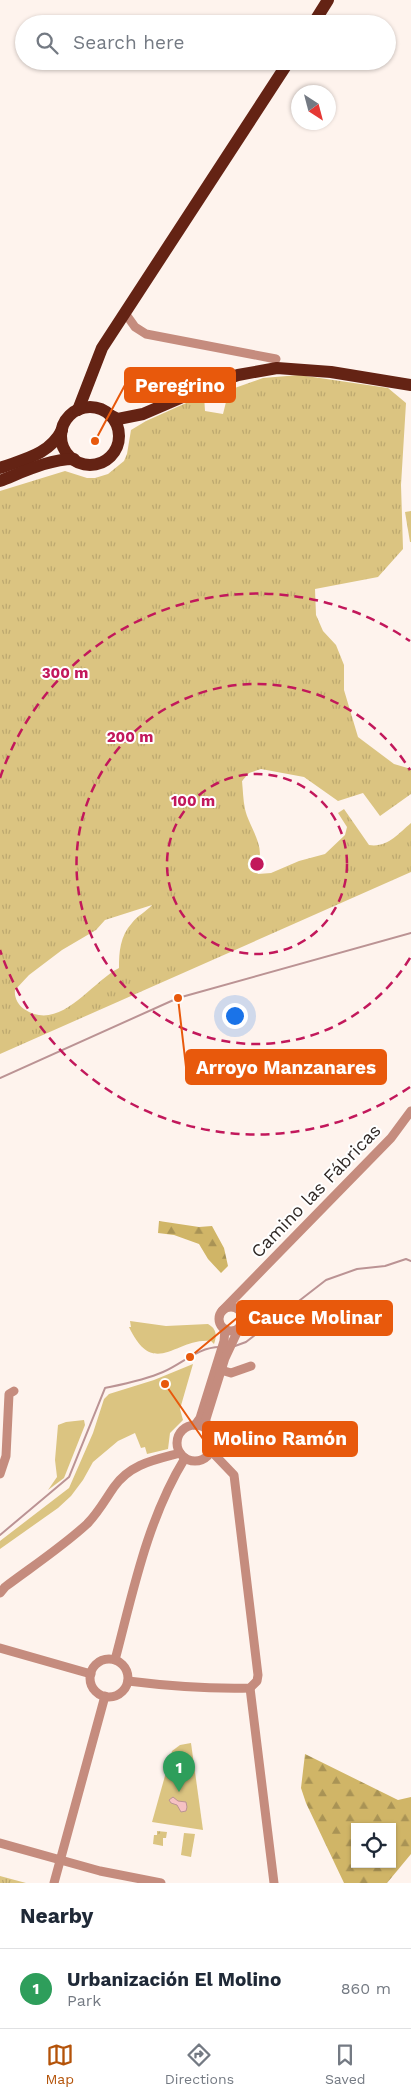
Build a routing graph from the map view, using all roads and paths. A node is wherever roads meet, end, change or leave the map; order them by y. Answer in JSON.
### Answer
{"nodes":[{"id":1,"x":328,"y":0,"type":"edge"},
{"id":2,"x":319,"y":15,"type":"edge"},
{"id":3,"x":283,"y":70,"type":"edge"},
{"id":4,"x":125,"y":313,"type":"junction"},
{"id":5,"x":276,"y":359,"type":"dead end"},
{"id":6,"x":90,"y":379,"type":"junction"},
{"id":7,"x":411,"y":385,"type":"edge"},
{"id":8,"x":78,"y":410,"type":"junction"},
{"id":9,"x":108,"y":413,"type":"junction"},
{"id":10,"x":143,"y":414,"type":"junction"},
{"id":11,"x":62,"y":430,"type":"junction"},
{"id":12,"x":118,"y":440,"type":"junction"},
{"id":13,"x":74,"y":460,"type":"junction"},
{"id":14,"x":0,"y":468,"type":"edge"},
{"id":15,"x":0,"y":481,"type":"edge"},
{"id":16,"x":411,"y":1110,"type":"edge"},
{"id":17,"x":241,"y":1291,"type":"junction"},
{"id":18,"x":240,"y":1310,"type":"junction"},
{"id":19,"x":222,"y":1311,"type":"junction"},
{"id":20,"x":240,"y":1326,"type":"junction"},
{"id":21,"x":225,"y":1329,"type":"junction"},
{"id":22,"x":222,"y":1355,"type":"junction"},
{"id":23,"x":252,"y":1366,"type":"dead end"},
{"id":24,"x":221,"y":1370,"type":"junction"},
{"id":25,"x":14,"y":1391,"type":"dead end"},
{"id":26,"x":195,"y":1425,"type":"junction"},
{"id":27,"x":206,"y":1428,"type":"junction"},
{"id":28,"x":3,"y":1430,"type":"edge"},
{"id":29,"x":212,"y":1452,"type":"junction"},
{"id":30,"x":182,"y":1456,"type":"junction"},
{"id":31,"x":0,"y":1474,"type":"edge"},
{"id":32,"x":0,"y":1593,"type":"edge"},
{"id":33,"x":0,"y":1648,"type":"edge"},
{"id":34,"x":115,"y":1660,"type":"junction"},
{"id":35,"x":91,"y":1674,"type":"junction"},
{"id":36,"x":128,"y":1681,"type":"junction"},
{"id":37,"x":252,"y":1686,"type":"junction"},
{"id":38,"x":105,"y":1696,"type":"junction"},
{"id":39,"x":0,"y":1843,"type":"edge"},
{"id":40,"x":60,"y":1860,"type":"junction"},
{"id":41,"x":54,"y":1883,"type":"edge"},
{"id":42,"x":161,"y":1883,"type":"edge"},
{"id":43,"x":274,"y":1883,"type":"edge"}],
"edges":[{"from":1,"to":2,"type":"highway"},
{"from":3,"to":4,"type":"highway"},
{"from":4,"to":5,"type":"street"},
{"from":4,"to":6,"type":"highway"},
{"from":6,"to":8,"type":"highway"},
{"from":6,"to":9,"type":"highway"},
{"from":7,"to":10,"type":"highway"},
{"from":8,"to":9,"type":"highway"},
{"from":8,"to":11,"type":"highway"},
{"from":9,"to":10,"type":"highway"},
{"from":9,"to":12,"type":"highway"},
{"from":10,"to":12,"type":"highway"},
{"from":11,"to":13,"type":"highway"},
{"from":11,"to":14,"type":"highway"},
{"from":12,"to":13,"type":"highway"},
{"from":13,"to":15,"type":"highway"},
{"from":16,"to":17,"type":"street","name":"Camino las Fábricas"},
{"from":17,"to":18,"type":"street"},
{"from":17,"to":19,"type":"street","name":"Camino las Fábricas"},
{"from":18,"to":19,"type":"street"},
{"from":18,"to":20,"type":"street"},
{"from":19,"to":21,"type":"street"},
{"from":20,"to":21,"type":"street"},
{"from":20,"to":22,"type":"street"},
{"from":21,"to":22,"type":"street"},
{"from":22,"to":24,"type":"street"},
{"from":22,"to":26,"type":"street"},
{"from":23,"to":24,"type":"street"},
{"from":24,"to":27,"type":"street"},
{"from":25,"to":28,"type":"street"},
{"from":26,"to":27,"type":"street"},
{"from":26,"to":30,"type":"street"},
{"from":27,"to":29,"type":"street"},
{"from":28,"to":31,"type":"street"},
{"from":29,"to":30,"type":"street"},
{"from":29,"to":37,"type":"street"},
{"from":30,"to":32,"type":"street"},
{"from":30,"to":34,"type":"street"},
{"from":33,"to":35,"type":"street"},
{"from":34,"to":35,"type":"street"},
{"from":34,"to":36,"type":"street"},
{"from":35,"to":38,"type":"street"},
{"from":36,"to":37,"type":"street"},
{"from":36,"to":38,"type":"street"},
{"from":37,"to":43,"type":"street"},
{"from":38,"to":40,"type":"street"},
{"from":39,"to":40,"type":"street"},
{"from":40,"to":41,"type":"street"},
{"from":40,"to":42,"type":"street"}]}
